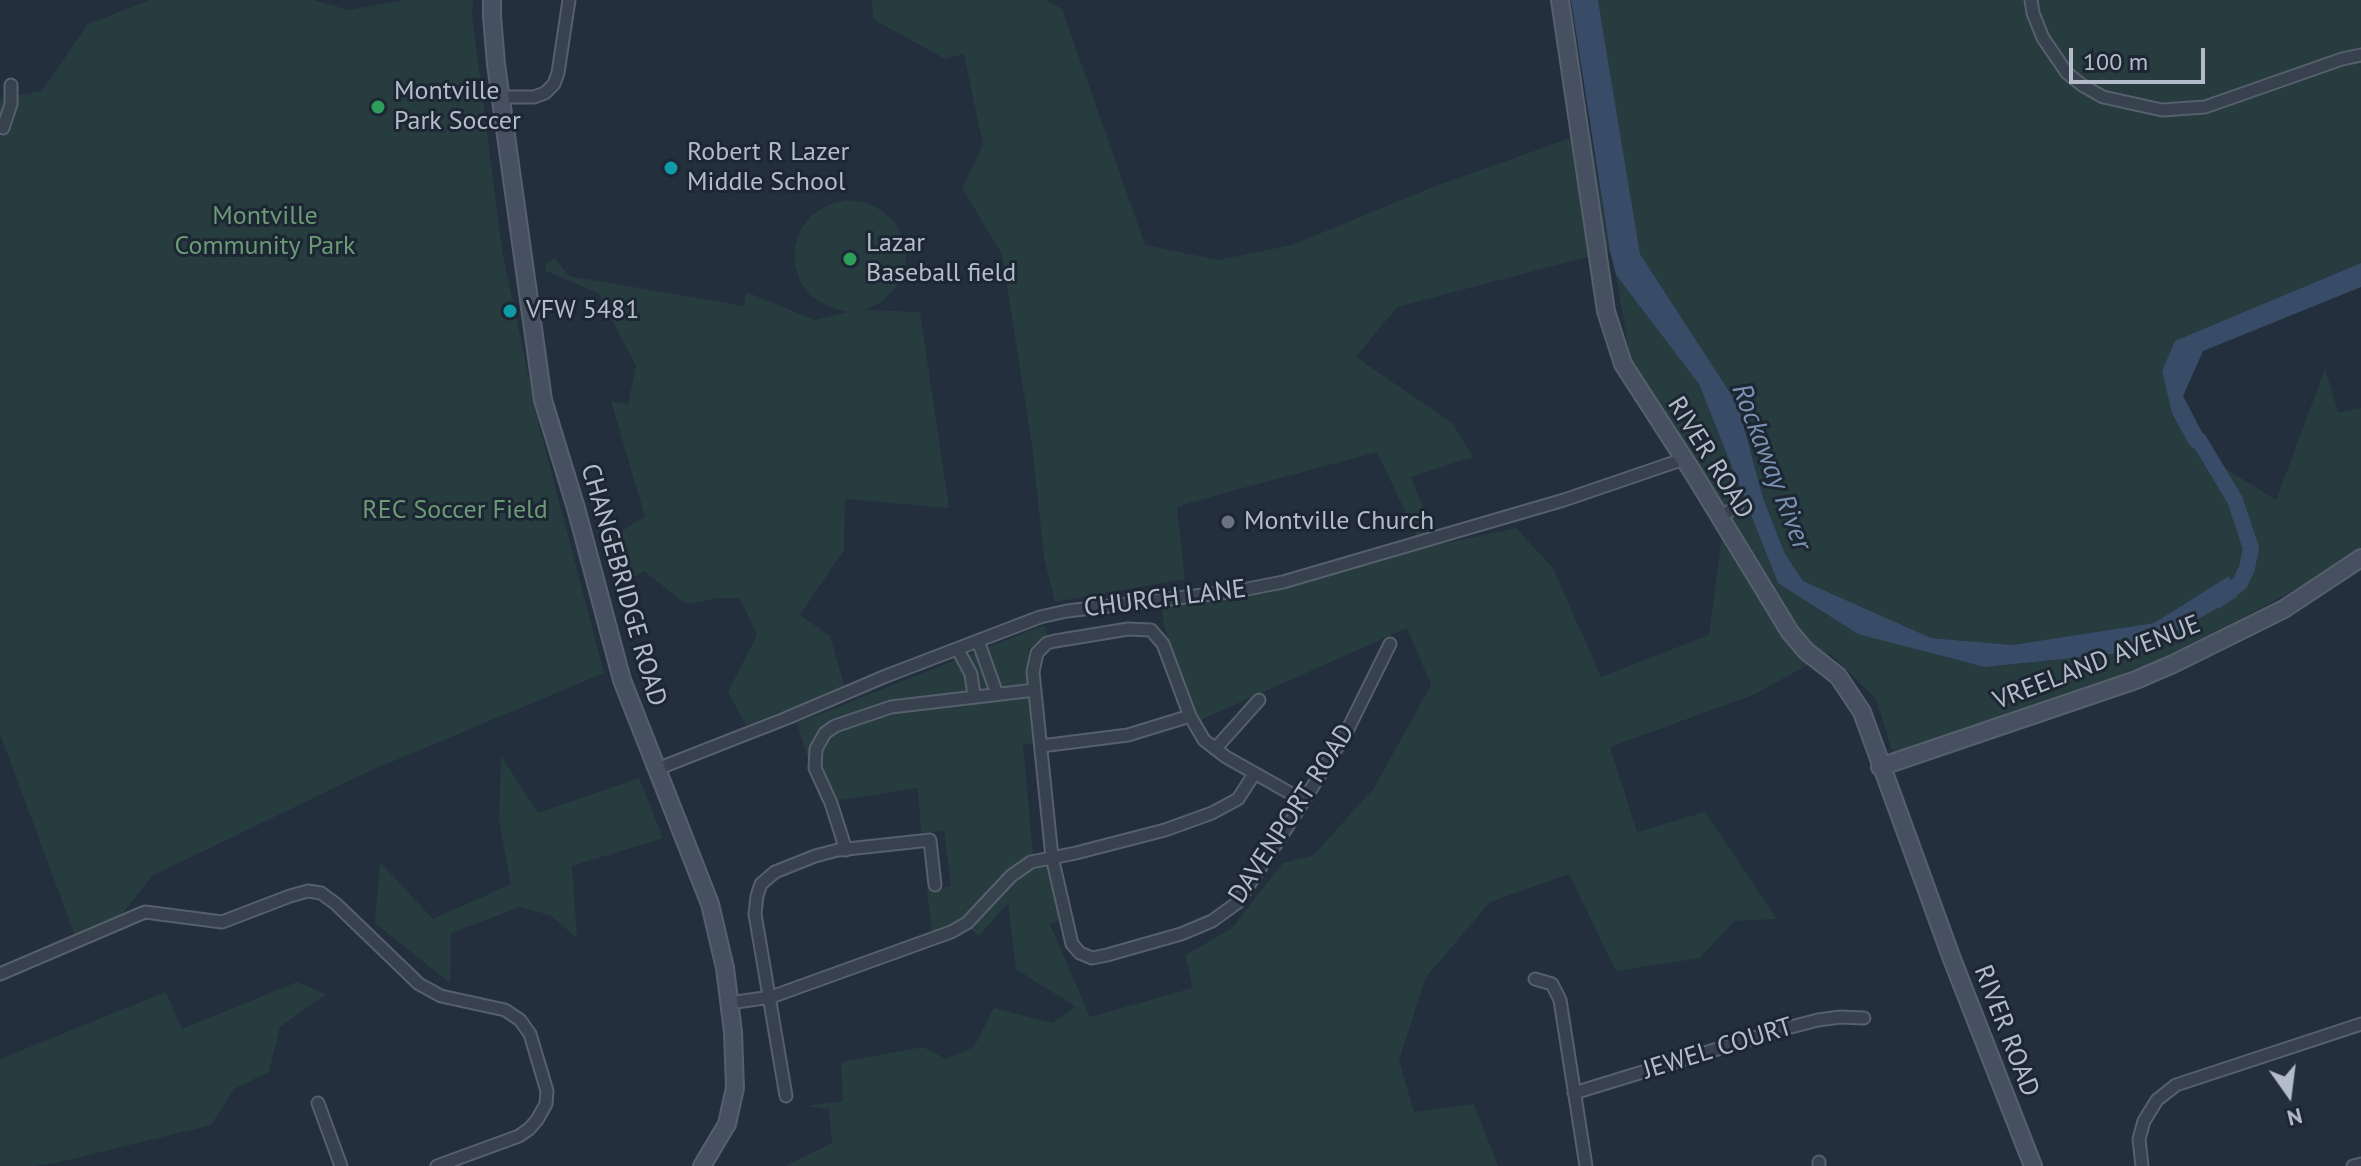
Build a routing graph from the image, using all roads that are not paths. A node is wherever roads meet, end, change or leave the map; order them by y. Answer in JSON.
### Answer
{"nodes":[{"id":1,"x":492,"y":0,"type":"edge"},
{"id":2,"x":569,"y":0,"type":"edge"},
{"id":3,"x":1560,"y":0,"type":"edge"},
{"id":4,"x":2031,"y":0,"type":"edge"},
{"id":5,"x":2361,"y":55,"type":"edge"},
{"id":6,"x":11,"y":85,"type":"dead end"},
{"id":7,"x":501,"y":97,"type":"junction"},
{"id":8,"x":3,"y":128,"type":"dead end"},
{"id":9,"x":1684,"y":459,"type":"junction"},
{"id":10,"x":1737,"y":506,"type":"dead end"},
{"id":11,"x":1720,"y":517,"type":"junction"},
{"id":12,"x":2361,"y":558,"type":"edge"},
{"id":13,"x":978,"y":641,"type":"junction"},
{"id":14,"x":1390,"y":644,"type":"dead end"},
{"id":15,"x":958,"y":650,"type":"junction"},
{"id":16,"x":1035,"y":690,"type":"junction"},
{"id":17,"x":997,"y":694,"type":"junction"},
{"id":18,"x":974,"y":696,"type":"junction"},
{"id":19,"x":1259,"y":700,"type":"dead end"},
{"id":20,"x":1190,"y":716,"type":"junction"},
{"id":21,"x":1041,"y":746,"type":"junction"},
{"id":22,"x":1215,"y":749,"type":"junction"},
{"id":23,"x":1880,"y":767,"type":"junction"},
{"id":24,"x":657,"y":769,"type":"junction"},
{"id":25,"x":1254,"y":774,"type":"junction"},
{"id":26,"x":1304,"y":801,"type":"junction"},
{"id":27,"x":846,"y":850,"type":"junction"},
{"id":28,"x":1052,"y":857,"type":"junction"},
{"id":29,"x":935,"y":885,"type":"dead end"},
{"id":30,"x":0,"y":974,"type":"edge"},
{"id":31,"x":1535,"y":979,"type":"dead end"},
{"id":32,"x":771,"y":997,"type":"junction"},
{"id":33,"x":729,"y":1003,"type":"junction"},
{"id":34,"x":1864,"y":1018,"type":"dead end"},
{"id":35,"x":2361,"y":1024,"type":"edge"},
{"id":36,"x":1574,"y":1093,"type":"junction"},
{"id":37,"x":786,"y":1096,"type":"dead end"},
{"id":38,"x":318,"y":1103,"type":"dead end"},
{"id":39,"x":2361,"y":1164,"type":"edge"},
{"id":40,"x":341,"y":1166,"type":"edge"},
{"id":41,"x":437,"y":1166,"type":"edge"},
{"id":42,"x":702,"y":1166,"type":"edge"},
{"id":43,"x":1586,"y":1166,"type":"edge"},
{"id":44,"x":2033,"y":1166,"type":"edge"},
{"id":45,"x":2142,"y":1166,"type":"edge"},
{"id":46,"x":2353,"y":1166,"type":"edge"}],
"edges":[{"from":1,"to":7,"type":"street","name":"CHANGEBRIDGE ROAD"},
{"from":2,"to":7,"type":"street"},
{"from":3,"to":9,"type":"street","name":"RIVER ROAD"},
{"from":4,"to":5,"type":"street"},
{"from":6,"to":8,"type":"street"},
{"from":7,"to":24,"type":"street","name":"CHANGEBRIDGE ROAD"},
{"from":9,"to":11,"type":"street","name":"RIVER ROAD"},
{"from":9,"to":13,"type":"street","name":"CHURCH LANE"},
{"from":10,"to":11,"type":"street"},
{"from":11,"to":23,"type":"street","name":"RIVER ROAD"},
{"from":12,"to":23,"type":"street","name":"VREELAND AVENUE"},
{"from":13,"to":15,"type":"street","name":"CHURCH LANE"},
{"from":13,"to":17,"type":"street"},
{"from":14,"to":26,"type":"street","name":"DAVENPORT ROAD"},
{"from":15,"to":18,"type":"street"},
{"from":15,"to":24,"type":"street","name":"CHURCH LANE"},
{"from":16,"to":17,"type":"street"},
{"from":16,"to":20,"type":"street","name":"DAVENPORT ROAD"},
{"from":16,"to":21,"type":"street","name":"DAVENPORT ROAD"},
{"from":17,"to":18,"type":"street"},
{"from":18,"to":27,"type":"street"},
{"from":19,"to":22,"type":"street"},
{"from":20,"to":21,"type":"street"},
{"from":20,"to":22,"type":"street"},
{"from":21,"to":28,"type":"street","name":"DAVENPORT ROAD"},
{"from":22,"to":25,"type":"street"},
{"from":23,"to":44,"type":"street","name":"RIVER ROAD"},
{"from":24,"to":33,"type":"street","name":"CHANGEBRIDGE ROAD"},
{"from":25,"to":26,"type":"street"},
{"from":25,"to":28,"type":"street"},
{"from":26,"to":28,"type":"street","name":"DAVENPORT ROAD"},
{"from":27,"to":29,"type":"street"},
{"from":27,"to":32,"type":"street"},
{"from":28,"to":32,"type":"street"},
{"from":30,"to":41,"type":"street"},
{"from":31,"to":36,"type":"street"},
{"from":32,"to":33,"type":"street"},
{"from":32,"to":37,"type":"street"},
{"from":33,"to":42,"type":"street","name":"CHANGEBRIDGE ROAD"},
{"from":34,"to":36,"type":"street","name":"JEWEL COURT"},
{"from":35,"to":45,"type":"street"},
{"from":36,"to":43,"type":"street"},
{"from":38,"to":40,"type":"street"},
{"from":39,"to":46,"type":"street"}]}
